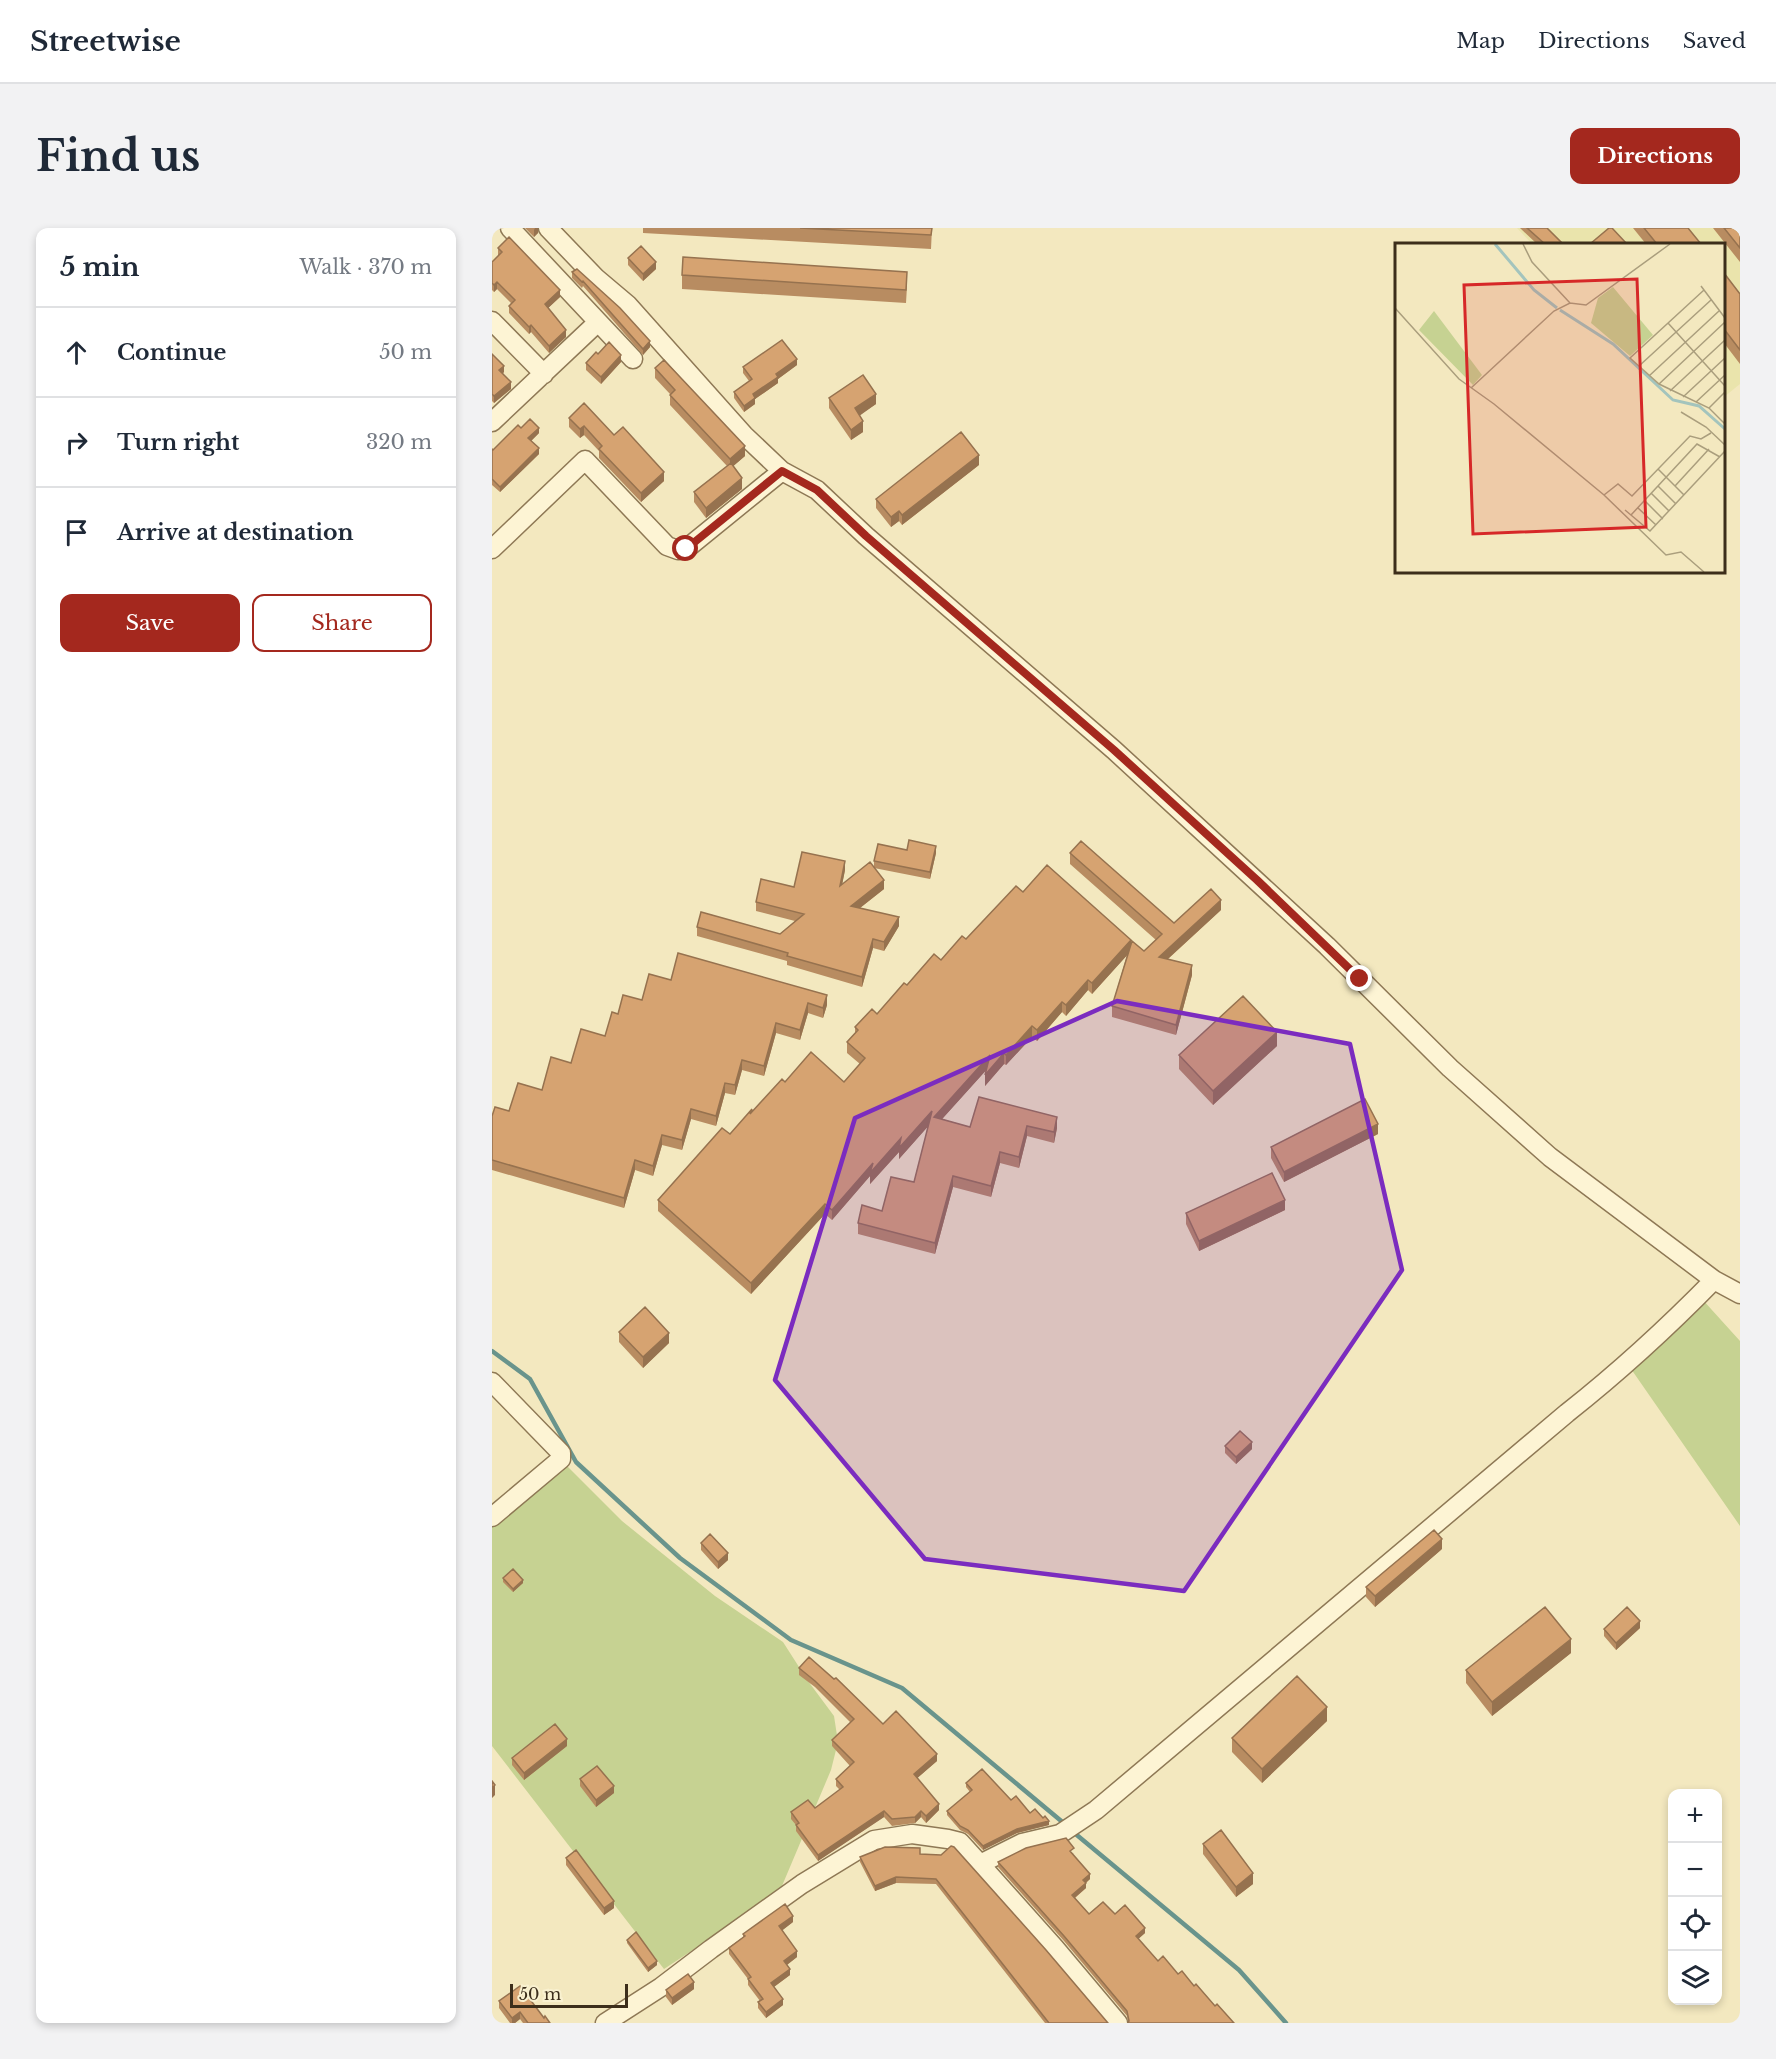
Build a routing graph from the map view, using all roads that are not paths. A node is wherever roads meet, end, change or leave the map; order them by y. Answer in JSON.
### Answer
{"nodes":[{"id":1,"x":510,"y":228,"type":"edge"},
{"id":2,"x":548,"y":228,"type":"edge"},
{"id":3,"x":492,"y":321,"type":"edge"},
{"id":4,"x":598,"y":322,"type":"junction"},
{"id":5,"x":633,"y":359,"type":"dead end"},
{"id":6,"x":544,"y":374,"type":"junction"},
{"id":7,"x":492,"y":421,"type":"edge"},
{"id":8,"x":782,"y":471,"type":"junction"},
{"id":9,"x":492,"y":549,"type":"edge"},
{"id":10,"x":1714,"y":1280,"type":"junction"},
{"id":11,"x":1740,"y":1294,"type":"edge"},
{"id":12,"x":494,"y":1389,"type":"edge"},
{"id":13,"x":492,"y":1517,"type":"edge"},
{"id":14,"x":980,"y":1864,"type":"junction"},
{"id":15,"x":605,"y":2023,"type":"edge"},
{"id":16,"x":1118,"y":2023,"type":"edge"}],
"edges":[{"from":1,"to":4,"type":"street"},
{"from":2,"to":8,"type":"street"},
{"from":3,"to":6,"type":"street"},
{"from":4,"to":5,"type":"street"},
{"from":4,"to":6,"type":"street"},
{"from":6,"to":7,"type":"street"},
{"from":8,"to":9,"type":"street"},
{"from":8,"to":10,"type":"street"},
{"from":10,"to":11,"type":"street"},
{"from":10,"to":14,"type":"street"},
{"from":12,"to":13,"type":"street"},
{"from":14,"to":15,"type":"street"},
{"from":14,"to":16,"type":"street"}]}
